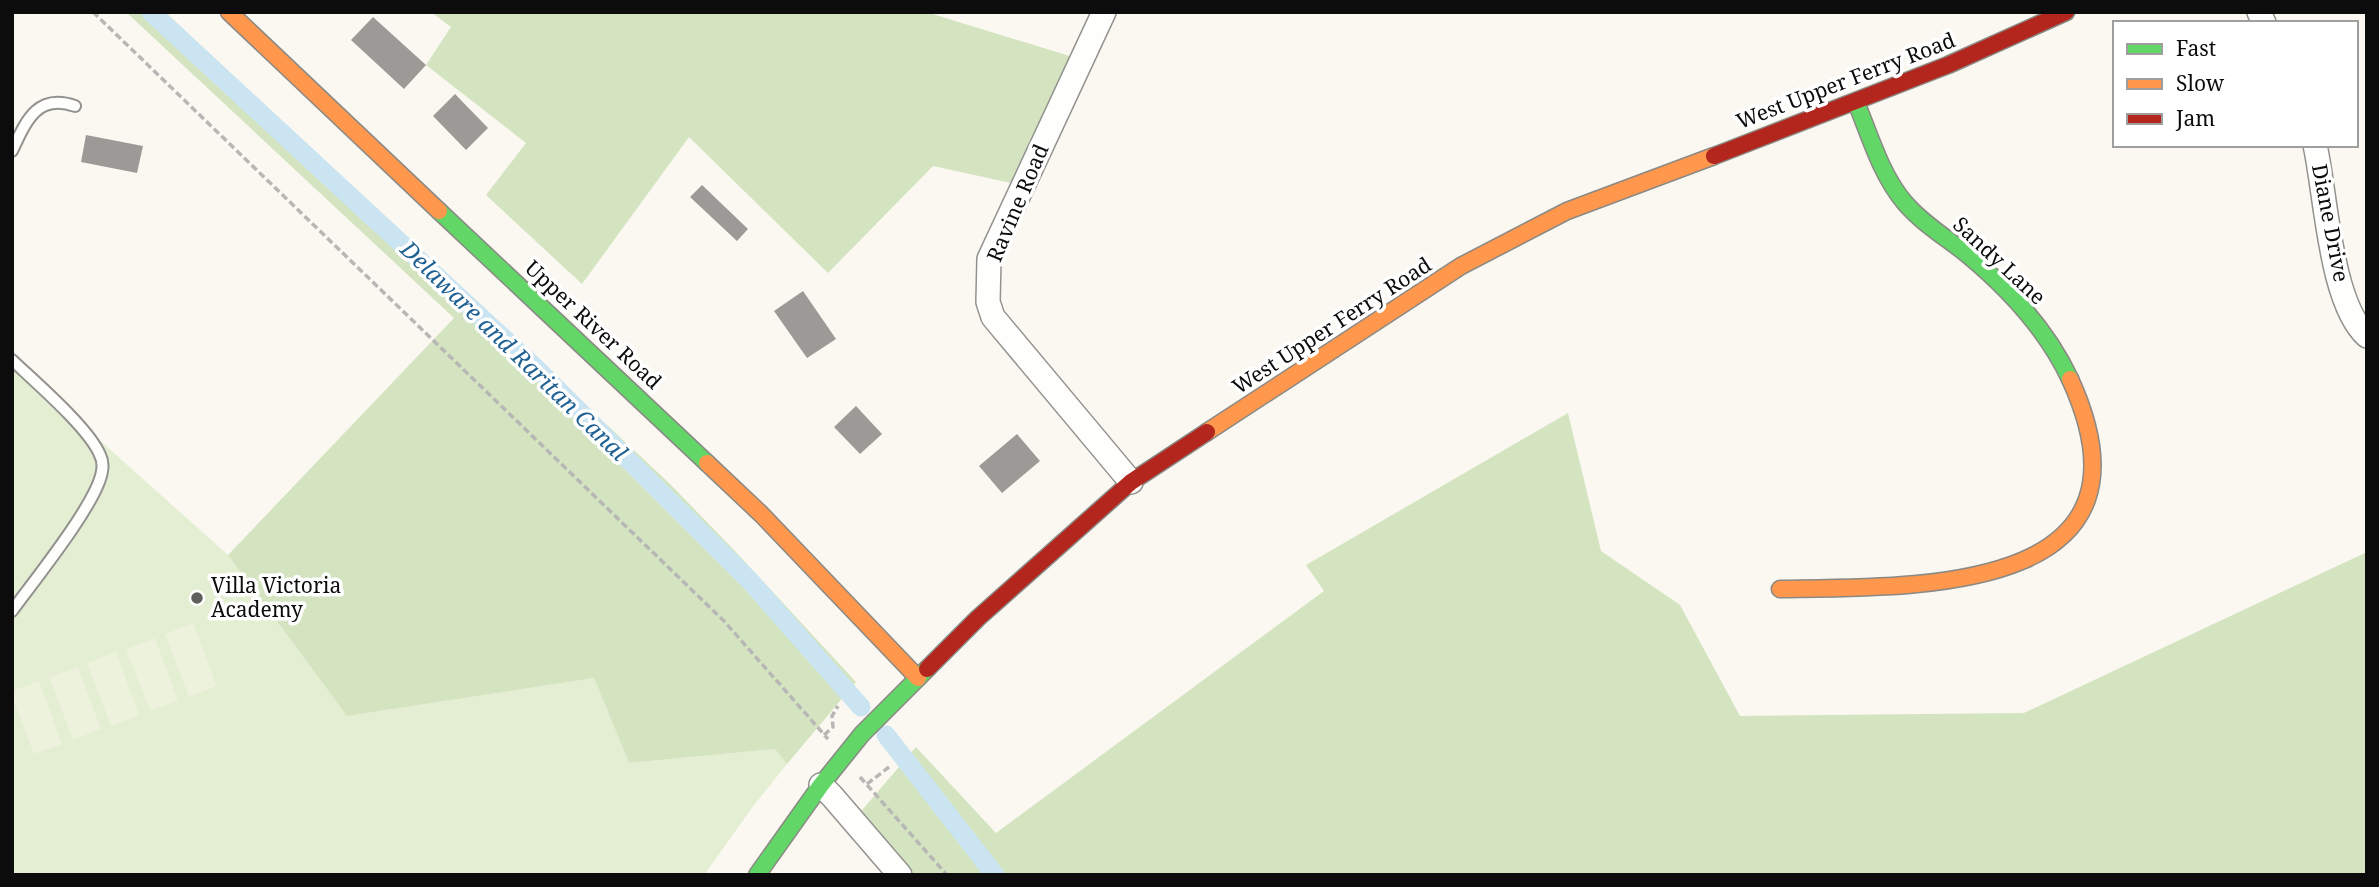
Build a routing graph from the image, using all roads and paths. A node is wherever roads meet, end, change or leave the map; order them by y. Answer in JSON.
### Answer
{"nodes":[{"id":1,"x":93,"y":12,"type":"edge"},
{"id":2,"x":229,"y":12,"type":"edge"},
{"id":3,"x":1104,"y":12,"type":"edge"},
{"id":4,"x":2066,"y":12,"type":"edge"},
{"id":5,"x":1856,"y":102,"type":"junction"},
{"id":6,"x":75,"y":106,"type":"dead end"},
{"id":7,"x":2315,"y":147,"type":"edge"},
{"id":8,"x":12,"y":151,"type":"edge"},
{"id":9,"x":2367,"y":336,"type":"edge"},
{"id":10,"x":12,"y":360,"type":"edge"},
{"id":11,"x":1131,"y":482,"type":"junction"},
{"id":12,"x":1780,"y":589,"type":"dead end"},
{"id":13,"x":12,"y":611,"type":"edge"},
{"id":14,"x":918,"y":678,"type":"junction"},
{"id":15,"x":838,"y":706,"type":"dead end"},
{"id":16,"x":889,"y":767,"type":"dead end"},
{"id":17,"x":821,"y":785,"type":"junction"},
{"id":18,"x":757,"y":875,"type":"edge"},
{"id":19,"x":900,"y":875,"type":"edge"},
{"id":20,"x":947,"y":875,"type":"edge"}],
"edges":[{"from":1,"to":15,"type":"path"},
{"from":2,"to":14,"type":"street","name":"Upper River Road"},
{"from":3,"to":11,"type":"street","name":"Ravine Road"},
{"from":4,"to":5,"type":"street","name":"West Upper Ferry Road"},
{"from":5,"to":11,"type":"street","name":"West Upper Ferry Road"},
{"from":5,"to":12,"type":"street","name":"Sandy Lane"},
{"from":6,"to":8,"type":"lane"},
{"from":7,"to":9,"type":"street","name":"Diane Drive"},
{"from":10,"to":13,"type":"lane"},
{"from":11,"to":14,"type":"street","name":"West Upper Ferry Road"},
{"from":14,"to":17,"type":"street","name":"West Upper Ferry Road"},
{"from":16,"to":20,"type":"path"},
{"from":17,"to":18,"type":"street","name":"West Upper Ferry Road"},
{"from":17,"to":19,"type":"street"}]}
